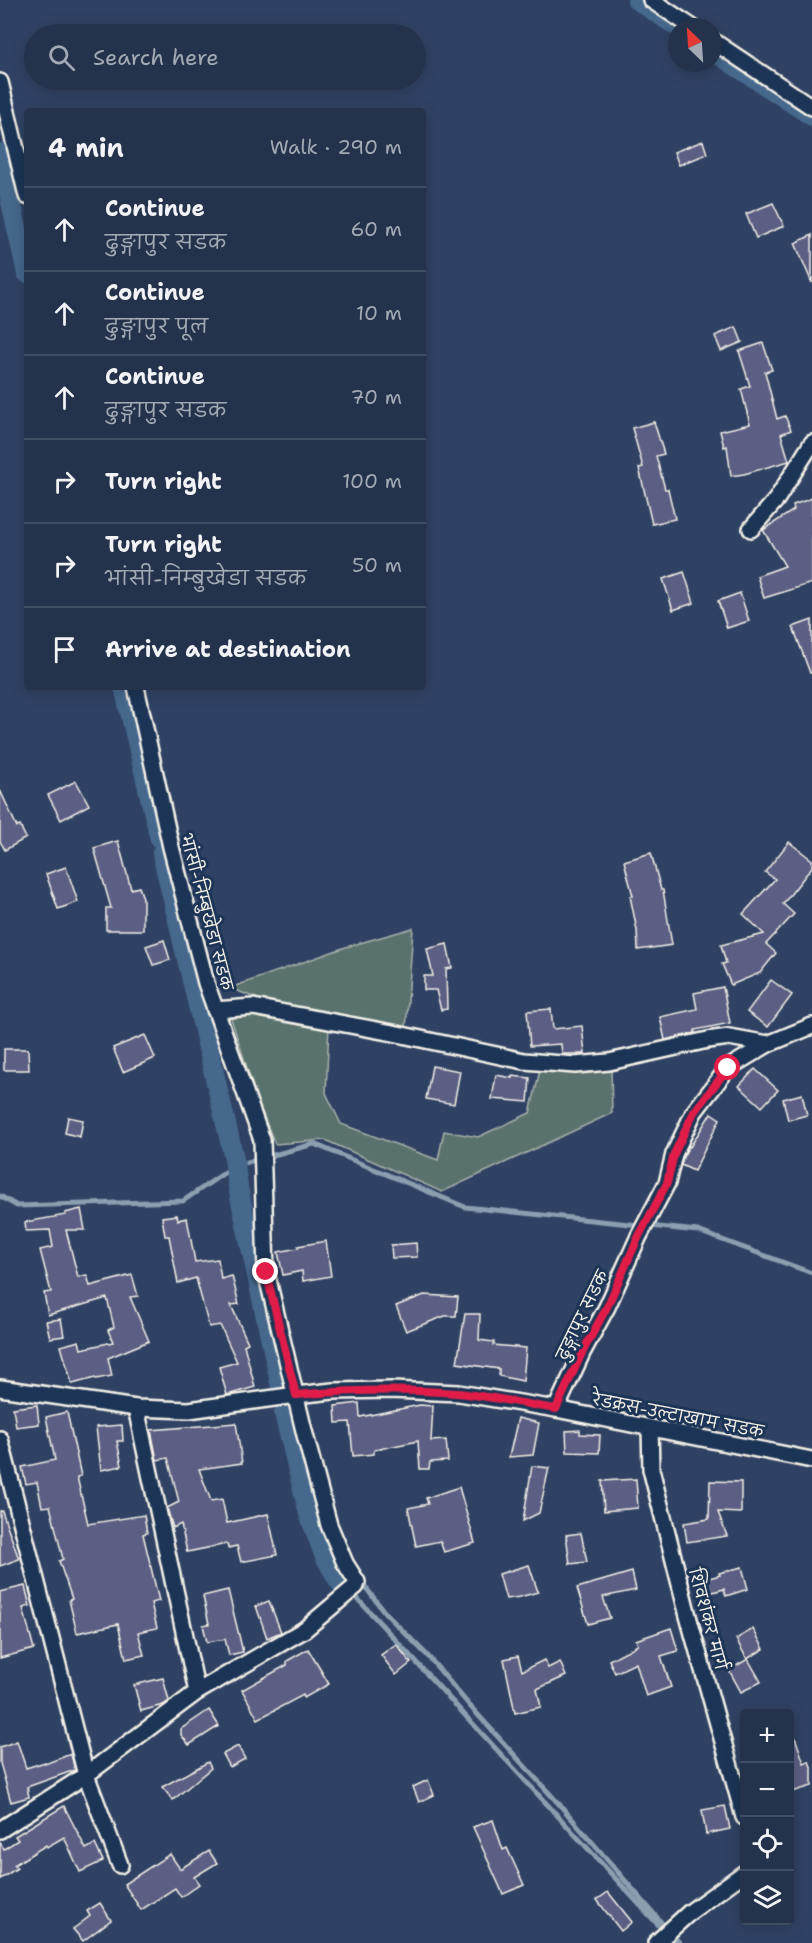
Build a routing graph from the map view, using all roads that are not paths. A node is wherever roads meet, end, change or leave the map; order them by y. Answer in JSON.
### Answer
{"nodes":[{"id":1,"x":651,"y":0,"type":"edge"},
{"id":2,"x":678,"y":18,"type":"edge"},
{"id":3,"x":722,"y":47,"type":"edge"},
{"id":4,"x":0,"y":82,"type":"edge"},
{"id":5,"x":812,"y":107,"type":"edge"},
{"id":6,"x":24,"y":183,"type":"edge"},
{"id":7,"x":812,"y":443,"type":"edge"},
{"id":8,"x":751,"y":529,"type":"dead end"},
{"id":9,"x":137,"y":690,"type":"edge"},
{"id":10,"x":215,"y":1010,"type":"junction"},
{"id":11,"x":812,"y":1026,"type":"edge"},
{"id":12,"x":768,"y":1044,"type":"junction"},
{"id":13,"x":0,"y":1388,"type":"edge"},
{"id":14,"x":296,"y":1395,"type":"junction"},
{"id":15,"x":136,"y":1408,"type":"junction"},
{"id":16,"x":556,"y":1409,"type":"junction"},
{"id":17,"x":650,"y":1428,"type":"junction"},
{"id":18,"x":0,"y":1439,"type":"edge"},
{"id":19,"x":812,"y":1461,"type":"edge"},
{"id":20,"x":198,"y":1692,"type":"junction"},
{"id":21,"x":86,"y":1775,"type":"junction"},
{"id":22,"x":740,"y":1803,"type":"edge"},
{"id":23,"x":0,"y":1830,"type":"edge"},
{"id":24,"x":120,"y":1865,"type":"dead end"},
{"id":25,"x":740,"y":1876,"type":"edge"},
{"id":26,"x":656,"y":1943,"type":"edge"}],
"edges":[{"from":1,"to":2,"type":"street"},
{"from":3,"to":5,"type":"street"},
{"from":4,"to":6,"type":"street"},
{"from":7,"to":8,"type":"street"},
{"from":9,"to":10,"type":"street","name":"भांसी-निम्बुखेडा सडक"},
{"from":10,"to":12,"type":"street"},
{"from":10,"to":14,"type":"street","name":"भांसी-निम्बुखेडा सडक"},
{"from":11,"to":12,"type":"street"},
{"from":12,"to":16,"type":"street","name":"ढुङ्गापुर सडक"},
{"from":13,"to":15,"type":"street","name":"रेडक्रस-उल्टाखाम सडक"},
{"from":14,"to":15,"type":"street","name":"रेडक्रस-उल्टाखाम सडक"},
{"from":14,"to":16,"type":"street","name":"रेडक्रस-उल्टाखाम सडक"},
{"from":14,"to":20,"type":"street"},
{"from":15,"to":20,"type":"street"},
{"from":16,"to":17,"type":"street","name":"रेडक्रस-उल्टाखाम सडक"},
{"from":17,"to":19,"type":"street","name":"रेडक्रस-उल्टाखाम सडक"},
{"from":17,"to":22,"type":"street","name":"शिवशंकर मार्ग"},
{"from":18,"to":21,"type":"street"},
{"from":20,"to":21,"type":"street"},
{"from":21,"to":23,"type":"street"},
{"from":21,"to":24,"type":"street"},
{"from":25,"to":26,"type":"street"}]}
